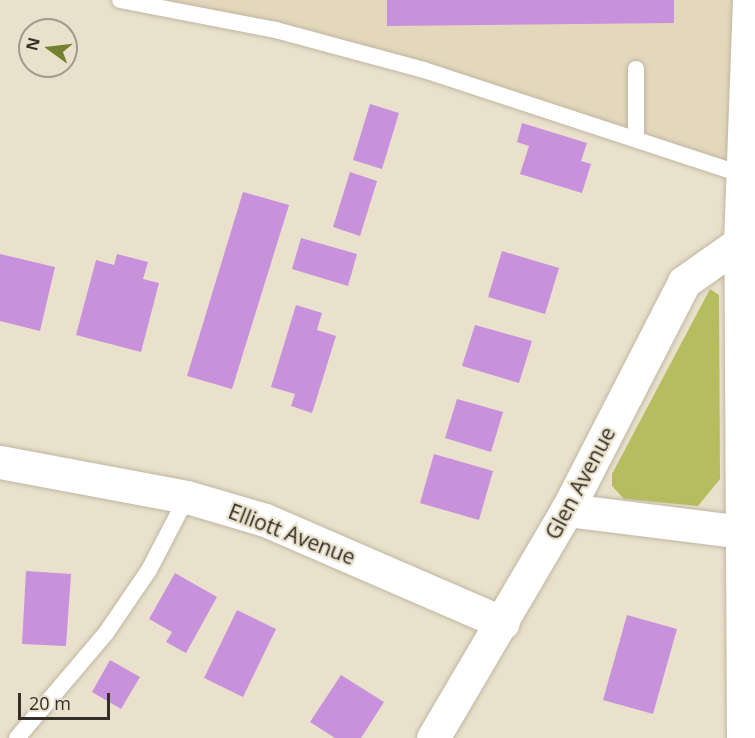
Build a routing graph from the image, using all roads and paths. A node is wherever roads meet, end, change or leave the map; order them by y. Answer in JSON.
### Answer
{"nodes":[{"id":1,"x":120,"y":0,"type":"edge"},
{"id":2,"x":749,"y":0,"type":"edge"},
{"id":3,"x":636,"y":69,"type":"dead end"},
{"id":4,"x":636,"y":139,"type":"junction"},
{"id":5,"x":743,"y":174,"type":"junction"},
{"id":6,"x":750,"y":241,"type":"edge"},
{"id":7,"x":0,"y":462,"type":"edge"},
{"id":8,"x":187,"y":497,"type":"junction"},
{"id":9,"x":567,"y":510,"type":"junction"},
{"id":10,"x":744,"y":532,"type":"junction"},
{"id":11,"x":503,"y":623,"type":"junction"},
{"id":12,"x":17,"y":738,"type":"edge"},
{"id":13,"x":433,"y":738,"type":"edge"},
{"id":14,"x":743,"y":738,"type":"edge"}],
"edges":[{"from":1,"to":4,"type":"lane"},
{"from":2,"to":5,"type":"street"},
{"from":3,"to":4,"type":"lane"},
{"from":4,"to":5,"type":"lane"},
{"from":5,"to":6,"type":"street"},
{"from":6,"to":9,"type":"street","name":"Glen Avenue"},
{"from":6,"to":10,"type":"street"},
{"from":7,"to":8,"type":"street","name":"Elliott Avenue"},
{"from":8,"to":11,"type":"street","name":"Elliott Avenue"},
{"from":8,"to":12,"type":"lane"},
{"from":9,"to":10,"type":"street"},
{"from":9,"to":11,"type":"street","name":"Glen Avenue"},
{"from":10,"to":14,"type":"street"},
{"from":11,"to":13,"type":"street","name":"Glen Avenue"}]}
